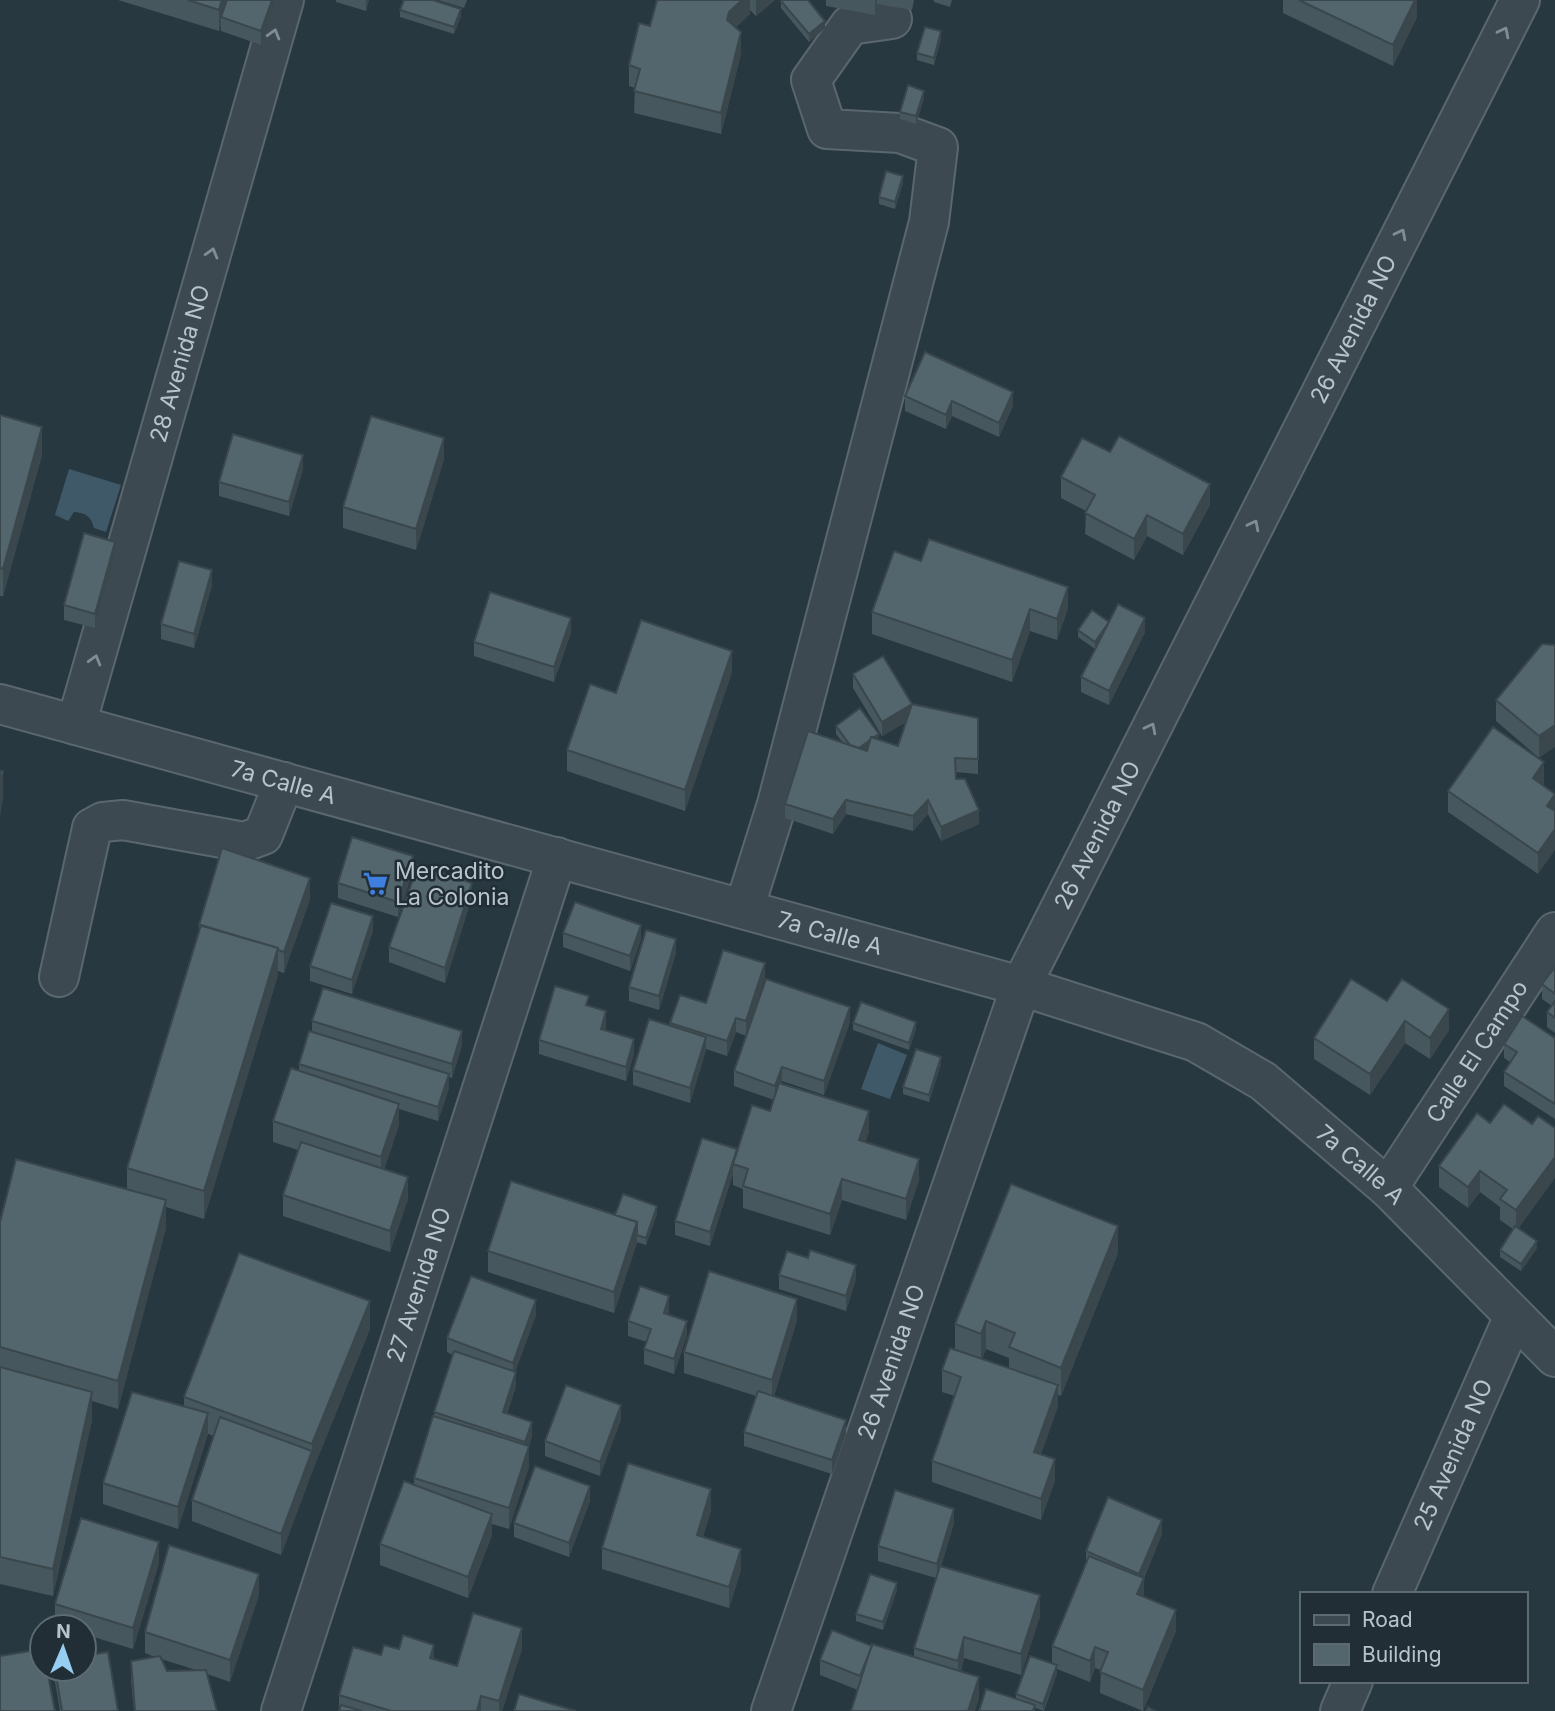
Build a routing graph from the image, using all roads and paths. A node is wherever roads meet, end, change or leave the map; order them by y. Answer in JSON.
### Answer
{"nodes":[{"id":1,"x":284,"y":0,"type":"edge"},
{"id":2,"x":1520,"y":0,"type":"edge"},
{"id":3,"x":892,"y":19,"type":"dead end"},
{"id":4,"x":0,"y":704,"type":"edge"},
{"id":5,"x":76,"y":725,"type":"junction"},
{"id":6,"x":284,"y":782,"type":"junction"},
{"id":7,"x":556,"y":857,"type":"junction"},
{"id":8,"x":744,"y":909,"type":"junction"},
{"id":9,"x":1555,"y":932,"type":"edge"},
{"id":10,"x":58,"y":977,"type":"dead end"},
{"id":11,"x":1021,"y":986,"type":"junction"},
{"id":12,"x":1388,"y":1188,"type":"junction"},
{"id":13,"x":1514,"y":1316,"type":"junction"},
{"id":14,"x":1555,"y":1357,"type":"edge"},
{"id":15,"x":1393,"y":1592,"type":"edge"},
{"id":16,"x":1352,"y":1683,"type":"edge"},
{"id":17,"x":281,"y":1711,"type":"edge"},
{"id":18,"x":771,"y":1711,"type":"edge"},
{"id":19,"x":1340,"y":1711,"type":"edge"}],
"edges":[{"from":5,"to":1,"type":"street","name":"28 Avenida NO","one_way":true},
{"from":11,"to":2,"type":"street","name":"26 Avenida NO","one_way":true},
{"from":3,"to":8,"type":"street"},
{"from":4,"to":5,"type":"street","name":"7a Calle A"},
{"from":5,"to":6,"type":"street","name":"7a Calle A"},
{"from":6,"to":7,"type":"street","name":"7a Calle A"},
{"from":6,"to":10,"type":"street"},
{"from":7,"to":8,"type":"street","name":"7a Calle A"},
{"from":7,"to":17,"type":"street","name":"27 Avenida NO"},
{"from":8,"to":11,"type":"street","name":"7a Calle A"},
{"from":9,"to":12,"type":"street","name":"Calle El Campo"},
{"from":11,"to":12,"type":"street","name":"7a Calle A"},
{"from":11,"to":18,"type":"street","name":"26 Avenida NO"},
{"from":12,"to":13,"type":"street","name":"7a Calle A"},
{"from":13,"to":14,"type":"street","name":"7a Calle A"},
{"from":13,"to":15,"type":"street","name":"25 Avenida NO"},
{"from":16,"to":19,"type":"street"}]}
